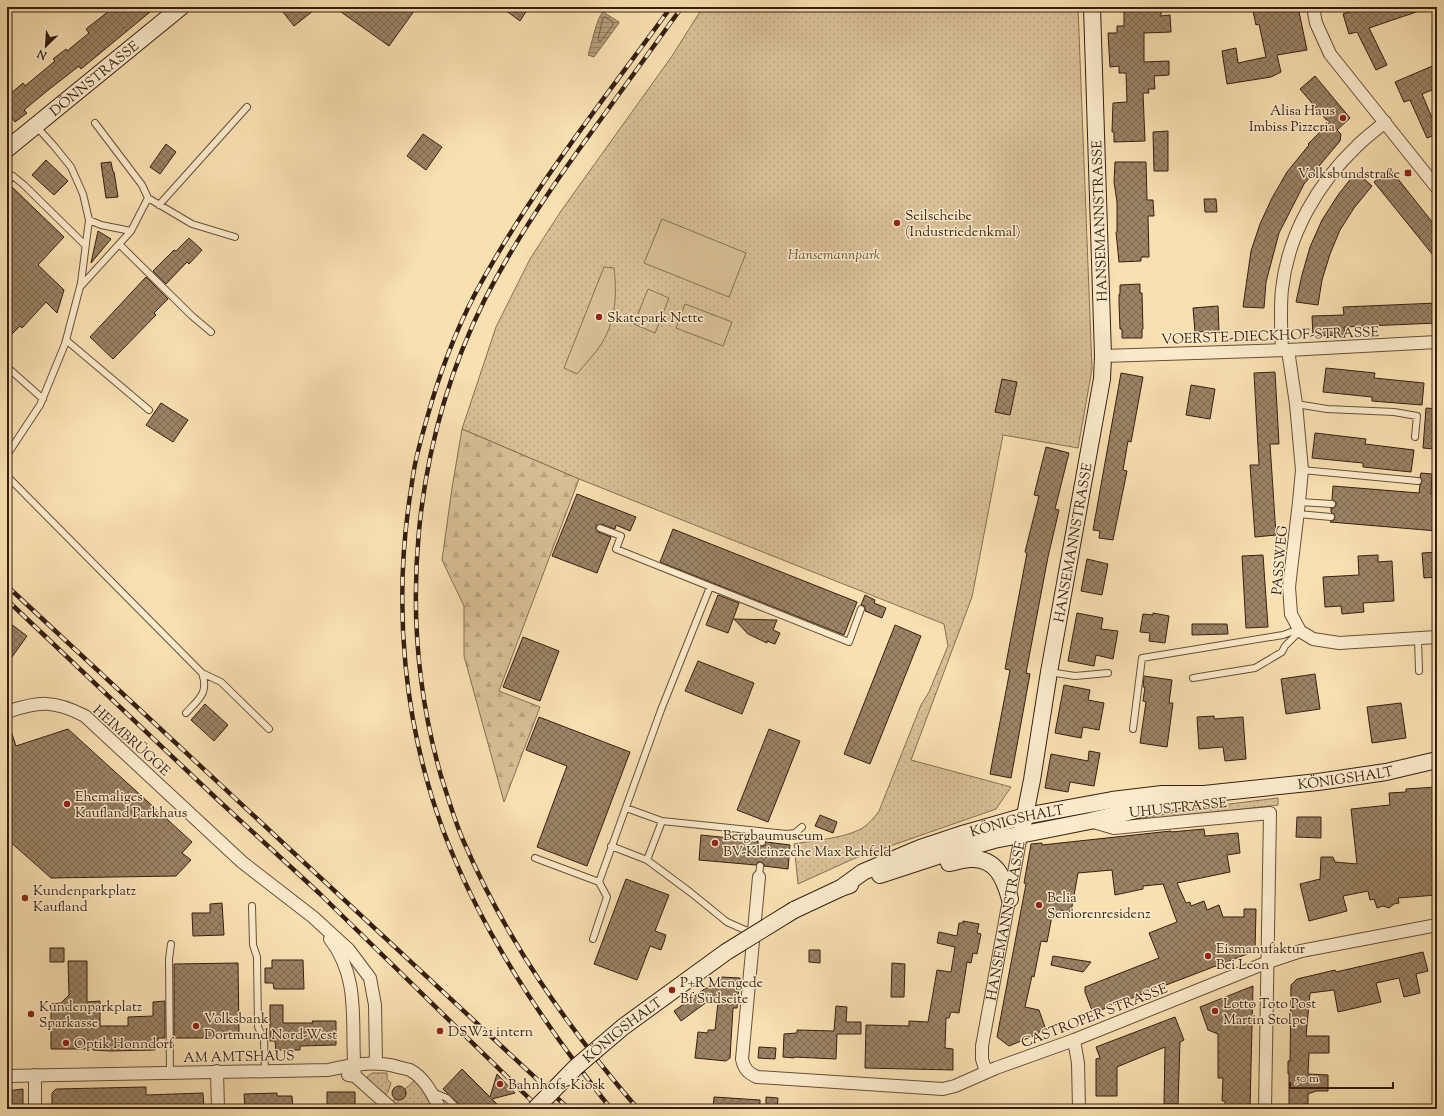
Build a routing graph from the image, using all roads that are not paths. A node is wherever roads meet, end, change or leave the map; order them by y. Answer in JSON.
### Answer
{"nodes":[{"id":1,"x":181,"y":7,"type":"edge"},
{"id":2,"x":1092,"y":7,"type":"edge"},
{"id":3,"x":1313,"y":7,"type":"edge"},
{"id":4,"x":247,"y":107,"type":"dead end"},
{"id":5,"x":1385,"y":122,"type":"junction"},
{"id":6,"x":95,"y":123,"type":"dead end"},
{"id":7,"x":36,"y":126,"type":"junction"},
{"id":8,"x":7,"y":149,"type":"edge"},
{"id":9,"x":7,"y":182,"type":"edge"},
{"id":10,"x":1437,"y":188,"type":"edge"},
{"id":11,"x":148,"y":198,"type":"junction"},
{"id":12,"x":159,"y":205,"type":"junction"},
{"id":13,"x":88,"y":220,"type":"junction"},
{"id":14,"x":131,"y":232,"type":"junction"},
{"id":15,"x":234,"y":237,"type":"dead end"},
{"id":16,"x":119,"y":244,"type":"junction"},
{"id":17,"x":85,"y":245,"type":"junction"},
{"id":18,"x":80,"y":287,"type":"junction"},
{"id":19,"x":211,"y":332,"type":"dead end"},
{"id":20,"x":66,"y":340,"type":"junction"},
{"id":21,"x":1437,"y":342,"type":"edge"},
{"id":22,"x":1285,"y":350,"type":"junction"},
{"id":23,"x":1103,"y":356,"type":"junction"},
{"id":24,"x":7,"y":367,"type":"edge"},
{"id":25,"x":43,"y":399,"type":"junction"},
{"id":26,"x":1296,"y":404,"type":"junction"},
{"id":27,"x":149,"y":410,"type":"dead end"},
{"id":28,"x":1416,"y":437,"type":"dead end"},
{"id":29,"x":7,"y":455,"type":"edge"},
{"id":30,"x":1302,"y":470,"type":"junction"},
{"id":31,"x":7,"y":476,"type":"edge"},
{"id":32,"x":1418,"y":481,"type":"dead end"},
{"id":33,"x":1299,"y":502,"type":"junction"},
{"id":34,"x":1332,"y":504,"type":"dead end"},
{"id":35,"x":1298,"y":514,"type":"junction"},
{"id":36,"x":1331,"y":517,"type":"dead end"},
{"id":37,"x":600,"y":528,"type":"dead end"},
{"id":38,"x":710,"y":587,"type":"junction"},
{"id":39,"x":861,"y":610,"type":"dead end"},
{"id":40,"x":1299,"y":630,"type":"junction"},
{"id":41,"x":1437,"y":637,"type":"edge"},
{"id":42,"x":1418,"y":638,"type":"junction"},
{"id":43,"x":1419,"y":671,"type":"dead end"},
{"id":44,"x":1049,"y":672,"type":"junction"},
{"id":45,"x":202,"y":673,"type":"junction"},
{"id":46,"x":1108,"y":673,"type":"dead end"},
{"id":47,"x":1193,"y":678,"type":"dead end"},
{"id":48,"x":7,"y":712,"type":"edge"},
{"id":49,"x":186,"y":713,"type":"dead end"},
{"id":50,"x":269,"y":729,"type":"dead end"},
{"id":51,"x":1133,"y":729,"type":"dead end"},
{"id":52,"x":1437,"y":760,"type":"edge"},
{"id":53,"x":1204,"y":794,"type":"junction"},
{"id":54,"x":626,"y":808,"type":"junction"},
{"id":55,"x":1025,"y":816,"type":"junction"},
{"id":56,"x":662,"y":821,"type":"junction"},
{"id":57,"x":1090,"y":821,"type":"junction"},
{"id":58,"x":802,"y":828,"type":"dead end"},
{"id":59,"x":763,"y":832,"type":"junction"},
{"id":60,"x":1021,"y":835,"type":"junction"},
{"id":61,"x":762,"y":842,"type":"dead end"},
{"id":62,"x":611,"y":846,"type":"junction"},
{"id":63,"x":535,"y":858,"type":"dead end"},
{"id":64,"x":646,"y":860,"type":"junction"},
{"id":65,"x":759,"y":871,"type":"dead end"},
{"id":66,"x":599,"y":882,"type":"junction"},
{"id":67,"x":841,"y":888,"type":"junction"},
{"id":68,"x":1010,"y":898,"type":"junction"},
{"id":69,"x":252,"y":906,"type":"dead end"},
{"id":70,"x":313,"y":917,"type":"junction"},
{"id":71,"x":1436,"y":927,"type":"edge"},
{"id":72,"x":753,"y":931,"type":"junction"},
{"id":73,"x":593,"y":939,"type":"dead end"},
{"id":74,"x":171,"y":944,"type":"dead end"},
{"id":75,"x":1268,"y":962,"type":"junction"},
{"id":76,"x":1074,"y":1040,"type":"junction"},
{"id":77,"x":376,"y":1063,"type":"junction"},
{"id":78,"x":355,"y":1070,"type":"junction"},
{"id":79,"x":217,"y":1071,"type":"junction"},
{"id":80,"x":265,"y":1071,"type":"junction"},
{"id":81,"x":170,"y":1072,"type":"junction"},
{"id":82,"x":986,"y":1072,"type":"junction"},
{"id":83,"x":35,"y":1075,"type":"junction"},
{"id":84,"x":7,"y":1076,"type":"edge"},
{"id":85,"x":431,"y":1091,"type":"junction"},
{"id":86,"x":35,"y":1109,"type":"edge"},
{"id":87,"x":218,"y":1109,"type":"edge"},
{"id":88,"x":392,"y":1109,"type":"edge"},
{"id":89,"x":440,"y":1109,"type":"edge"},
{"id":90,"x":458,"y":1109,"type":"edge"},
{"id":91,"x":534,"y":1109,"type":"edge"},
{"id":92,"x":1079,"y":1109,"type":"edge"},
{"id":93,"x":1265,"y":1109,"type":"edge"}],
"edges":[{"from":1,"to":7,"type":"main road","name":"DÖNNSTRASSE"},
{"from":2,"to":23,"type":"main road","name":"HANSEMANNSTRASSE"},
{"from":3,"to":5,"type":"street"},
{"from":4,"to":12,"type":"lane"},
{"from":5,"to":10,"type":"street"},
{"from":5,"to":22,"type":"street"},
{"from":6,"to":11,"type":"lane"},
{"from":7,"to":8,"type":"main road","name":"DÖNNSTRASSE"},
{"from":7,"to":13,"type":"lane"},
{"from":9,"to":17,"type":"lane"},
{"from":11,"to":12,"type":"lane"},
{"from":11,"to":14,"type":"lane"},
{"from":12,"to":15,"type":"lane"},
{"from":13,"to":14,"type":"lane"},
{"from":13,"to":17,"type":"lane"},
{"from":14,"to":16,"type":"lane"},
{"from":16,"to":18,"type":"lane"},
{"from":16,"to":19,"type":"lane"},
{"from":17,"to":18,"type":"lane"},
{"from":18,"to":20,"type":"lane"},
{"from":20,"to":25,"type":"lane"},
{"from":20,"to":27,"type":"lane"},
{"from":21,"to":22,"type":"street","name":"VOERSTE-DIECKHOF-STRASSE"},
{"from":22,"to":23,"type":"street","name":"VOERSTE-DIECKHOF-STRASSE"},
{"from":22,"to":26,"type":"street","name":"PASSWEG"},
{"from":23,"to":44,"type":"main road","name":"HANSEMANNSTRASSE"},
{"from":24,"to":25,"type":"lane"},
{"from":25,"to":29,"type":"lane"},
{"from":26,"to":28,"type":"lane"},
{"from":26,"to":30,"type":"street","name":"PASSWEG"},
{"from":30,"to":32,"type":"lane"},
{"from":30,"to":33,"type":"street","name":"PASSWEG"},
{"from":31,"to":45,"type":"lane"},
{"from":33,"to":34,"type":"lane"},
{"from":33,"to":35,"type":"street","name":"PASSWEG"},
{"from":35,"to":36,"type":"lane"},
{"from":35,"to":40,"type":"street","name":"PASSWEG"},
{"from":37,"to":38,"type":"lane"},
{"from":38,"to":39,"type":"lane"},
{"from":38,"to":54,"type":"lane"},
{"from":40,"to":42,"type":"street"},
{"from":40,"to":47,"type":"lane"},
{"from":40,"to":51,"type":"lane"},
{"from":41,"to":42,"type":"street"},
{"from":42,"to":43,"type":"lane"},
{"from":44,"to":46,"type":"lane"},
{"from":44,"to":55,"type":"main road","name":"HANSEMANNSTRASSE"},
{"from":45,"to":49,"type":"lane"},
{"from":45,"to":50,"type":"lane"},
{"from":48,"to":70,"type":"street","name":"HEIMBRÜGGE"},
{"from":52,"to":53,"type":"main road","name":"KÖNIGSHALT"},
{"from":53,"to":55,"type":"main road","name":"KÖNIGSHALT"},
{"from":53,"to":57,"type":"main road","name":"KÖNIGSHALT"},
{"from":54,"to":56,"type":"lane"},
{"from":54,"to":62,"type":"lane"},
{"from":55,"to":60,"type":"main road","name":"HANSEMANNSTRASSE"},
{"from":55,"to":67,"type":"main road","name":"KÖNIGSHALT"},
{"from":56,"to":59,"type":"lane"},
{"from":56,"to":64,"type":"lane"},
{"from":57,"to":60,"type":"main road","name":"KÖNIGSHALT"},
{"from":57,"to":75,"type":"street","name":"UHUSTRASSE"},
{"from":58,"to":59,"type":"lane"},
{"from":59,"to":61,"type":"lane"},
{"from":60,"to":67,"type":"main road","name":"KÖNIGSHALT"},
{"from":60,"to":68,"type":"street","name":"HANSEMANNSTRASSE"},
{"from":62,"to":64,"type":"lane"},
{"from":62,"to":66,"type":"lane"},
{"from":63,"to":66,"type":"lane"},
{"from":64,"to":72,"type":"lane"},
{"from":65,"to":72,"type":"street"},
{"from":66,"to":73,"type":"lane"},
{"from":67,"to":68,"type":"main road"},
{"from":67,"to":91,"type":"main road","name":"KÖNIGSHALT","bridge":true},
{"from":68,"to":82,"type":"street","name":"HANSEMANNSTRASSE"},
{"from":69,"to":80,"type":"lane"},
{"from":70,"to":77,"type":"street","name":"HEIMBRÜGGE"},
{"from":70,"to":78,"type":"street","name":"HEIMBRÜGGE"},
{"from":71,"to":75,"type":"street","name":"CASTROPER STRASSE"},
{"from":72,"to":82,"type":"street","name":"CASTROPER STRASSE"},
{"from":74,"to":81,"type":"lane"},
{"from":75,"to":76,"type":"street","name":"CASTROPER STRASSE"},
{"from":75,"to":93,"type":"street"},
{"from":76,"to":82,"type":"street","name":"CASTROPER STRASSE"},
{"from":76,"to":92,"type":"street"},
{"from":77,"to":78,"type":"street","name":"AM AMTSHAUS"},
{"from":77,"to":85,"type":"street","name":"AM AMTSHAUS"},
{"from":78,"to":80,"type":"street","name":"AM AMTSHAUS"},
{"from":78,"to":88,"type":"street","name":"AM AMTSHAUS"},
{"from":79,"to":80,"type":"street","name":"AM AMTSHAUS"},
{"from":79,"to":81,"type":"street","name":"AM AMTSHAUS"},
{"from":79,"to":87,"type":"street"},
{"from":81,"to":83,"type":"street","name":"AM AMTSHAUS"},
{"from":83,"to":84,"type":"street","name":"AM AMTSHAUS"},
{"from":83,"to":86,"type":"street"},
{"from":85,"to":89,"type":"street","name":"AM AMTSHAUS"},
{"from":85,"to":90,"type":"lane"}]}
